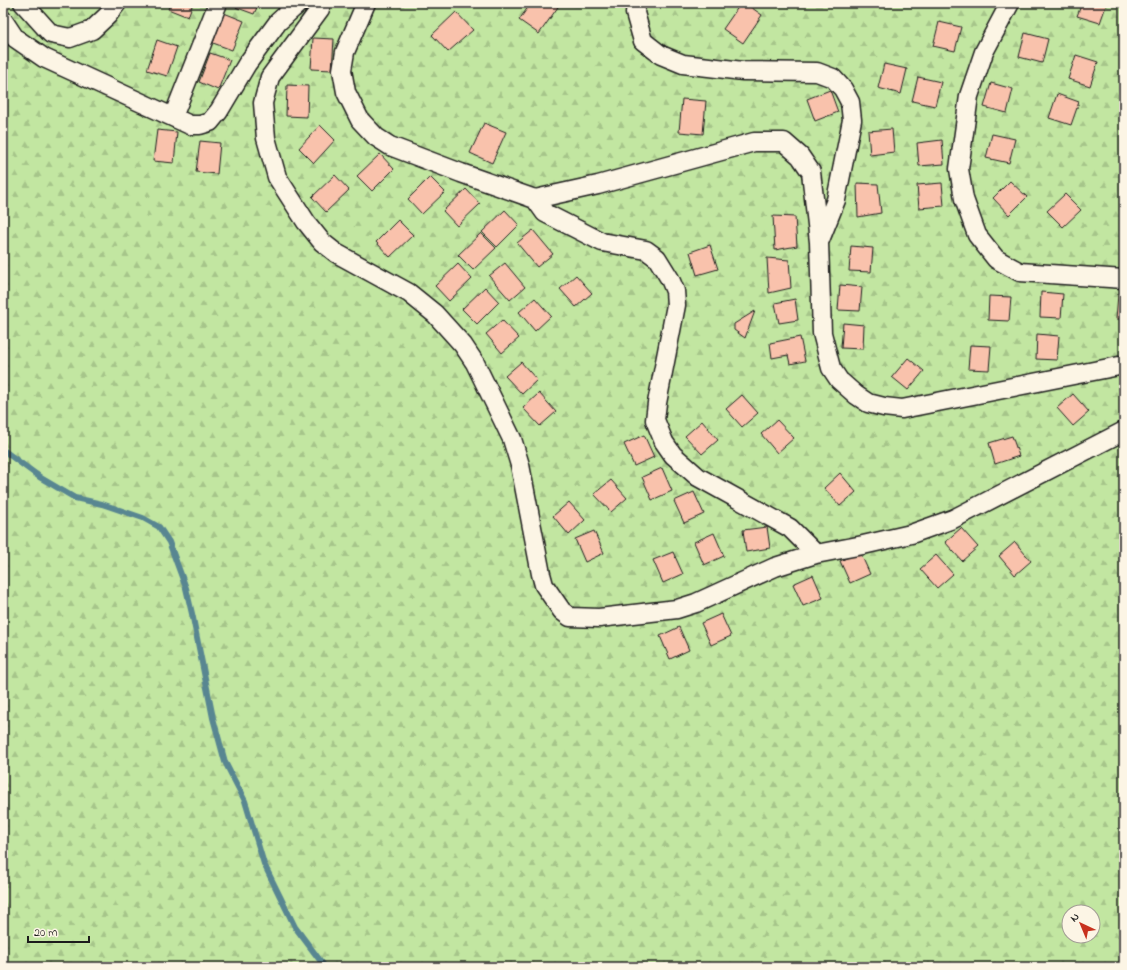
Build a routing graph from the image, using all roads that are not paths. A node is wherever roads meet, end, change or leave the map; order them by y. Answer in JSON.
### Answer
{"nodes":[{"id":1,"x":24,"y":3,"type":"edge"},
{"id":2,"x":117,"y":3,"type":"edge"},
{"id":3,"x":218,"y":3,"type":"edge"},
{"id":4,"x":299,"y":3,"type":"edge"},
{"id":5,"x":321,"y":3,"type":"edge"},
{"id":6,"x":366,"y":3,"type":"edge"},
{"id":7,"x":636,"y":3,"type":"edge"},
{"id":8,"x":1010,"y":3,"type":"edge"},
{"id":9,"x":3,"y":20,"type":"edge"},
{"id":10,"x":173,"y":117,"type":"junction"},
{"id":11,"x":535,"y":199,"type":"junction"},
{"id":12,"x":819,"y":242,"type":"junction"},
{"id":13,"x":1124,"y":279,"type":"edge"},
{"id":14,"x":1124,"y":365,"type":"edge"},
{"id":15,"x":1124,"y":431,"type":"edge"},
{"id":16,"x":816,"y":554,"type":"junction"}],
"edges":[{"from":1,"to":2,"type":"street"},
{"from":3,"to":10,"type":"street"},
{"from":4,"to":10,"type":"street"},
{"from":5,"to":16,"type":"street"},
{"from":6,"to":11,"type":"street"},
{"from":7,"to":12,"type":"street"},
{"from":8,"to":13,"type":"street"},
{"from":9,"to":10,"type":"street"},
{"from":11,"to":12,"type":"street"},
{"from":11,"to":16,"type":"street"},
{"from":12,"to":14,"type":"street"},
{"from":15,"to":16,"type":"street"}]}
